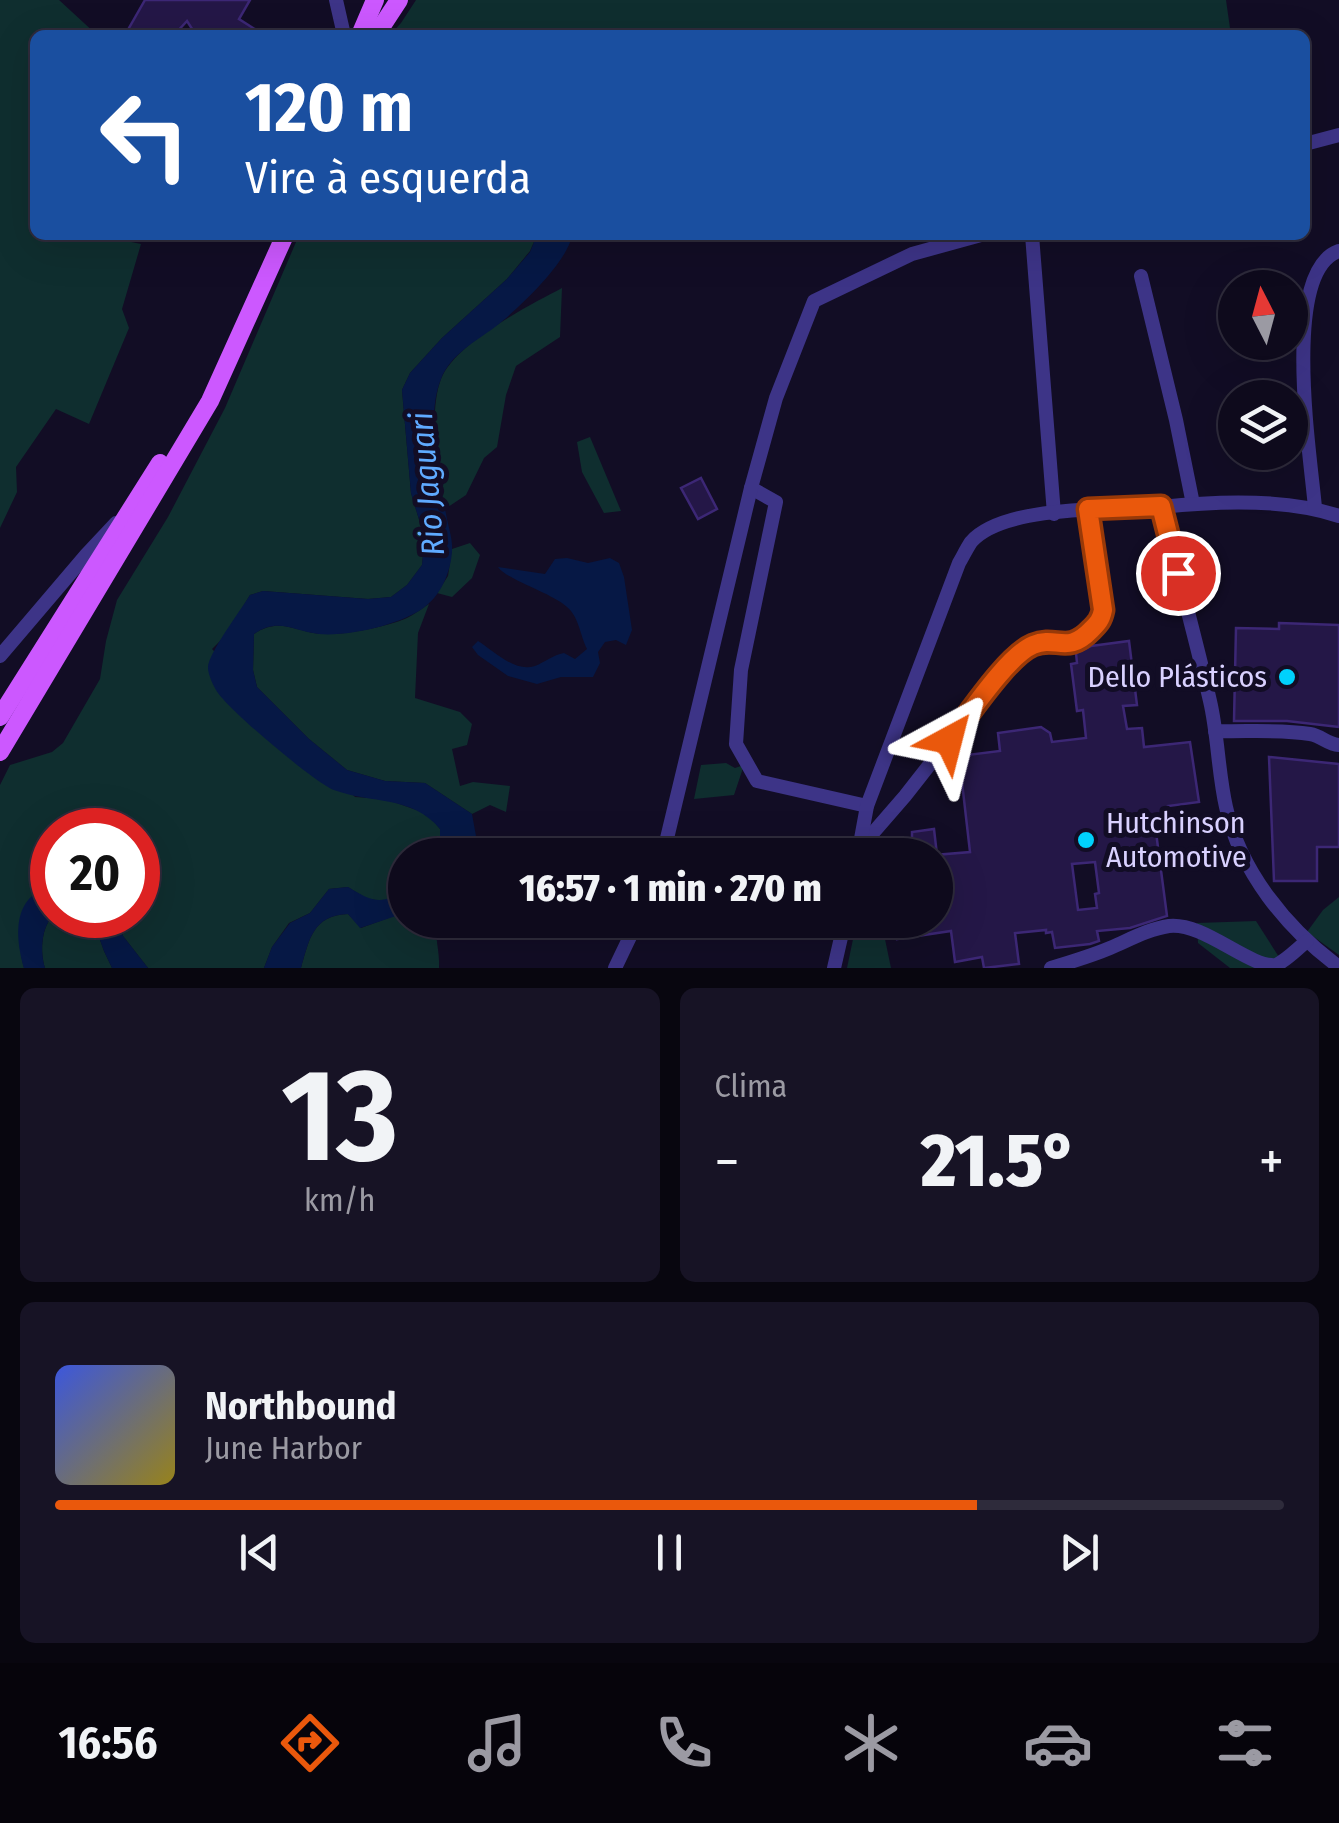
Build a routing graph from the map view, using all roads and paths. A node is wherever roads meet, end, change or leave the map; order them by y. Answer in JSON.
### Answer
{"nodes":[{"id":1,"x":336,"y":0,"type":"edge"},
{"id":2,"x":365,"y":0,"type":"edge"},
{"id":3,"x":374,"y":0,"type":"edge"},
{"id":4,"x":384,"y":0,"type":"edge"},
{"id":5,"x":399,"y":0,"type":"edge"},
{"id":6,"x":343,"y":30,"type":"edge"},
{"id":7,"x":359,"y":30,"type":"edge"},
{"id":8,"x":360,"y":30,"type":"edge"},
{"id":9,"x":375,"y":30,"type":"edge"},
{"id":10,"x":377,"y":30,"type":"edge"},
{"id":11,"x":1339,"y":135,"type":"edge"},
{"id":12,"x":1310,"y":143,"type":"edge"},
{"id":13,"x":272,"y":240,"type":"edge"},
{"id":14,"x":283,"y":240,"type":"edge"},
{"id":15,"x":963,"y":240,"type":"edge"},
{"id":16,"x":1032,"y":240,"type":"edge"},
{"id":17,"x":1339,"y":251,"type":"edge"},
{"id":18,"x":1141,"y":276,"type":"dead end"},
{"id":19,"x":750,"y":488,"type":"junction"},
{"id":20,"x":1193,"y":504,"type":"junction"},
{"id":21,"x":1161,"y":506,"type":"junction"},
{"id":22,"x":131,"y":508,"type":"junction"},
{"id":23,"x":1315,"y":508,"type":"junction"},
{"id":24,"x":1088,"y":509,"type":"junction"},
{"id":25,"x":1054,"y":514,"type":"junction"},
{"id":26,"x":1339,"y":516,"type":"edge"},
{"id":27,"x":0,"y":656,"type":"edge"},
{"id":28,"x":0,"y":717,"type":"edge"},
{"id":29,"x":1214,"y":731,"type":"junction"},
{"id":30,"x":1339,"y":744,"type":"edge"},
{"id":31,"x":0,"y":752,"type":"edge"},
{"id":32,"x":867,"y":806,"type":"junction"},
{"id":33,"x":667,"y":838,"type":"edge"},
{"id":34,"x":861,"y":838,"type":"edge"},
{"id":35,"x":870,"y":838,"type":"edge"},
{"id":36,"x":629,"y":938,"type":"edge"},
{"id":37,"x":841,"y":938,"type":"edge"},
{"id":38,"x":1307,"y":941,"type":"junction"},
{"id":39,"x":1339,"y":967,"type":"edge"},
{"id":40,"x":615,"y":968,"type":"edge"},
{"id":41,"x":834,"y":968,"type":"edge"},
{"id":42,"x":1051,"y":968,"type":"edge"}],
"edges":[{"from":1,"to":6,"type":"street"},
{"from":2,"to":7,"type":"main road"},
{"from":3,"to":8,"type":"main road"},
{"from":4,"to":9,"type":"main road"},
{"from":5,"to":10,"type":"main road"},
{"from":11,"to":12,"type":"street"},
{"from":13,"to":22,"type":"main road"},
{"from":14,"to":31,"type":"main road"},
{"from":15,"to":19,"type":"street"},
{"from":16,"to":25,"type":"street"},
{"from":17,"to":23,"type":"street"},
{"from":18,"to":20,"type":"street"},
{"from":19,"to":32,"type":"street"},
{"from":19,"to":33,"type":"street"},
{"from":20,"to":21,"type":"street"},
{"from":20,"to":23,"type":"street"},
{"from":21,"to":24,"type":"street"},
{"from":21,"to":29,"type":"street"},
{"from":22,"to":27,"type":"street"},
{"from":22,"to":28,"type":"main road"},
{"from":23,"to":26,"type":"street"},
{"from":24,"to":25,"type":"street"},
{"from":24,"to":35,"type":"street"},
{"from":25,"to":32,"type":"street"},
{"from":29,"to":30,"type":"street"},
{"from":29,"to":38,"type":"street"},
{"from":32,"to":34,"type":"street"},
{"from":36,"to":40,"type":"street"},
{"from":37,"to":41,"type":"street"},
{"from":38,"to":39,"type":"street"},
{"from":38,"to":42,"type":"street"}]}
